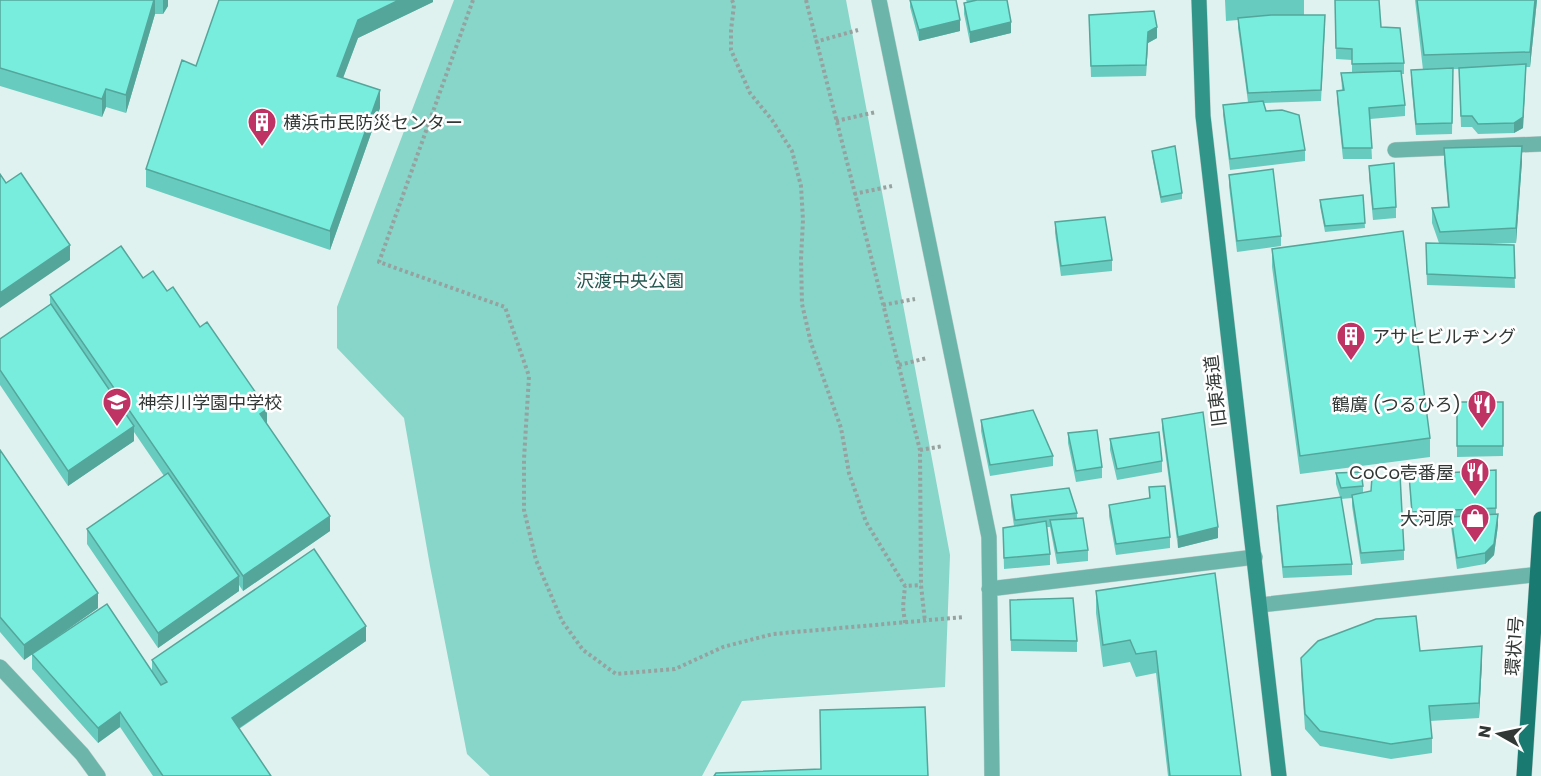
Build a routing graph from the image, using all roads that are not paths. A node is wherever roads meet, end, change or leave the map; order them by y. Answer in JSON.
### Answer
{"nodes":[{"id":1,"x":879,"y":0,"type":"edge"},
{"id":2,"x":1199,"y":0,"type":"edge"},
{"id":3,"x":1541,"y":144,"type":"edge"},
{"id":4,"x":1395,"y":150,"type":"dead end"},
{"id":5,"x":1541,"y":519,"type":"edge"},
{"id":6,"x":1255,"y":557,"type":"junction"},
{"id":7,"x":1539,"y":574,"type":"edge"},
{"id":8,"x":989,"y":589,"type":"junction"},
{"id":9,"x":1260,"y":605,"type":"junction"},
{"id":10,"x":0,"y":667,"type":"edge"},
{"id":11,"x":98,"y":776,"type":"edge"},
{"id":12,"x":992,"y":776,"type":"edge"},
{"id":13,"x":1279,"y":776,"type":"edge"},
{"id":14,"x":1524,"y":776,"type":"edge"}],
"edges":[{"from":1,"to":8,"type":"street"},
{"from":2,"to":6,"type":"street","name":"旧東海道"},
{"from":3,"to":4,"type":"street"},
{"from":5,"to":7,"type":"main road","name":"環状1号"},
{"from":6,"to":8,"type":"street"},
{"from":6,"to":9,"type":"street","name":"旧東海道"},
{"from":7,"to":9,"type":"street"},
{"from":7,"to":14,"type":"main road","name":"環状1号"},
{"from":8,"to":12,"type":"street"},
{"from":9,"to":13,"type":"street","name":"旧東海道"},
{"from":10,"to":11,"type":"street"}]}
